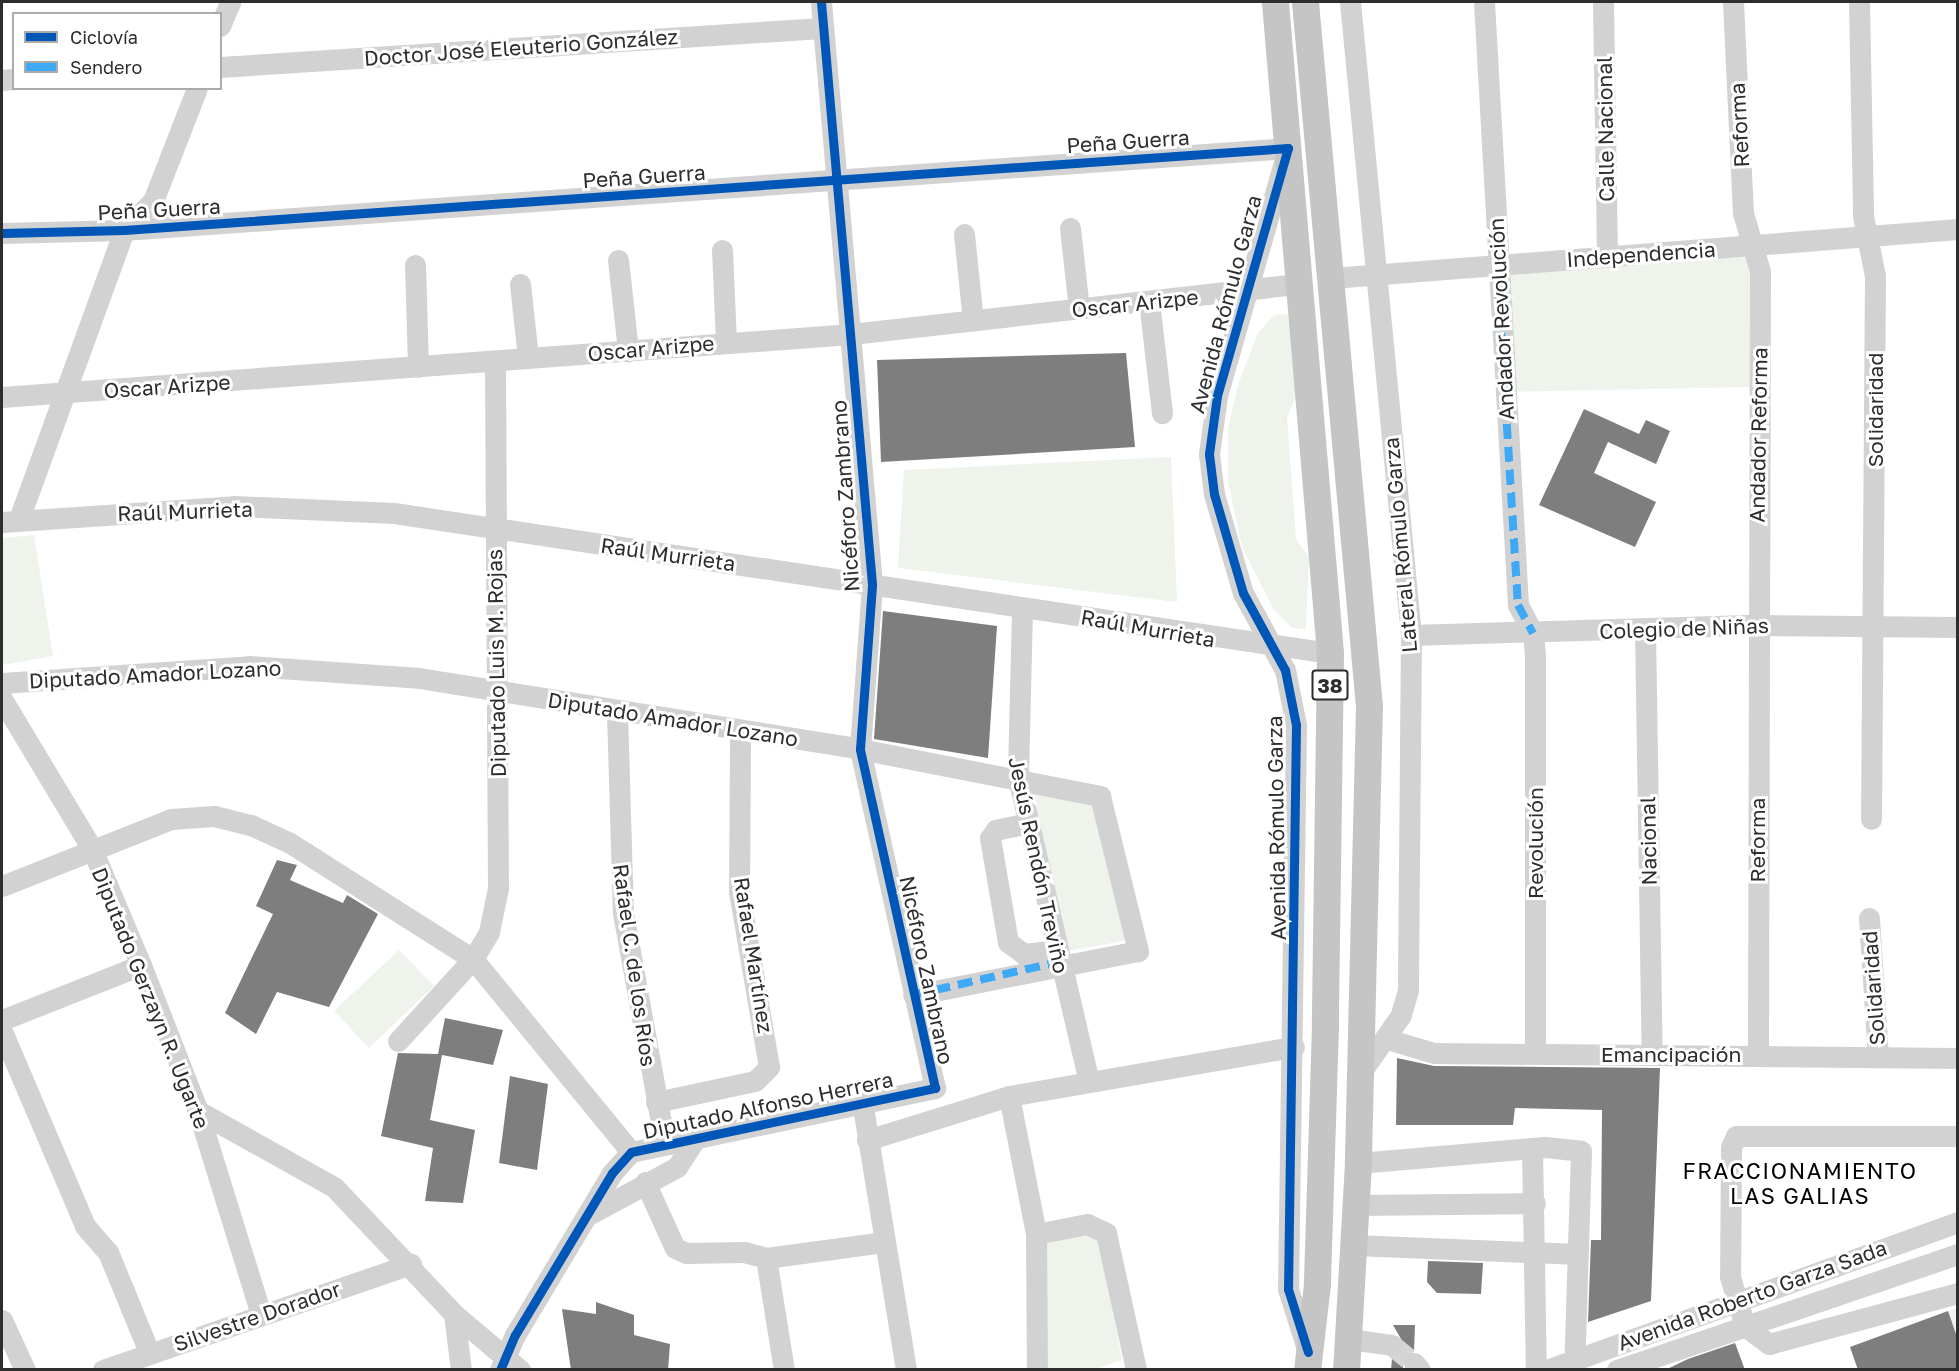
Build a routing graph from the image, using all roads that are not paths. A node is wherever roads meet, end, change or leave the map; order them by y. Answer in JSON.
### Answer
{"nodes":[{"id":1,"x":230,"y":2,"type":"edge"},
{"id":2,"x":821,"y":2,"type":"edge"},
{"id":3,"x":1275,"y":2,"type":"edge"},
{"id":4,"x":1305,"y":2,"type":"edge"},
{"id":5,"x":1350,"y":2,"type":"edge"},
{"id":6,"x":1484,"y":2,"type":"edge"},
{"id":7,"x":1603,"y":2,"type":"edge"},
{"id":8,"x":1733,"y":2,"type":"edge"},
{"id":9,"x":1859,"y":2,"type":"edge"},
{"id":10,"x":222,"y":21,"type":"edge"},
{"id":11,"x":822,"y":28,"type":"junction"},
{"id":12,"x":222,"y":67,"type":"edge"},
{"id":13,"x":196,"y":90,"type":"edge"},
{"id":14,"x":1288,"y":148,"type":"junction"},
{"id":15,"x":835,"y":181,"type":"junction"},
{"id":16,"x":1070,"y":228,"type":"dead end"},
{"id":17,"x":124,"y":230,"type":"junction"},
{"id":18,"x":1955,"y":232,"type":"edge"},
{"id":19,"x":2,"y":233,"type":"edge"},
{"id":20,"x":964,"y":234,"type":"dead end"},
{"id":21,"x":1866,"y":236,"type":"junction"},
{"id":22,"x":1753,"y":246,"type":"junction"},
{"id":23,"x":722,"y":250,"type":"dead end"},
{"id":24,"x":1607,"y":257,"type":"junction"},
{"id":25,"x":618,"y":260,"type":"dead end"},
{"id":26,"x":1497,"y":264,"type":"junction"},
{"id":27,"x":415,"y":265,"type":"dead end"},
{"id":28,"x":1374,"y":274,"type":"junction"},
{"id":29,"x":1332,"y":278,"type":"junction"},
{"id":30,"x":520,"y":284,"type":"dead end"},
{"id":31,"x":1300,"y":285,"type":"junction"},
{"id":32,"x":1246,"y":291,"type":"junction"},
{"id":33,"x":1149,"y":301,"type":"junction"},
{"id":34,"x":1079,"y":309,"type":"junction"},
{"id":35,"x":973,"y":321,"type":"junction"},
{"id":36,"x":851,"y":334,"type":"junction"},
{"id":37,"x":726,"y":343,"type":"junction"},
{"id":38,"x":628,"y":351,"type":"junction"},
{"id":39,"x":528,"y":358,"type":"junction"},
{"id":40,"x":495,"y":361,"type":"junction"},
{"id":41,"x":418,"y":367,"type":"junction"},
{"id":42,"x":64,"y":393,"type":"junction"},
{"id":43,"x":2,"y":397,"type":"edge"},
{"id":44,"x":1162,"y":413,"type":"dead end"},
{"id":45,"x":10,"y":520,"type":"edge"},
{"id":46,"x":492,"y":529,"type":"junction"},
{"id":47,"x":872,"y":584,"type":"junction"},
{"id":48,"x":1022,"y":610,"type":"junction"},
{"id":49,"x":1756,"y":625,"type":"junction"},
{"id":50,"x":1875,"y":627,"type":"junction"},
{"id":51,"x":1958,"y":627,"type":"edge"},
{"id":52,"x":1645,"y":629,"type":"junction"},
{"id":53,"x":1533,"y":633,"type":"junction"},
{"id":54,"x":1412,"y":635,"type":"junction"},
{"id":55,"x":1272,"y":648,"type":"junction"},
{"id":56,"x":1330,"y":653,"type":"junction"},
{"id":57,"x":2,"y":683,"type":"edge"},
{"id":58,"x":497,"y":689,"type":"junction"},
{"id":59,"x":2,"y":699,"type":"edge"},
{"id":60,"x":617,"y":713,"type":"junction"},
{"id":61,"x":740,"y":731,"type":"junction"},
{"id":62,"x":860,"y":749,"type":"junction"},
{"id":63,"x":1018,"y":777,"type":"junction"},
{"id":64,"x":1871,"y":819,"type":"dead end"},
{"id":65,"x":1028,"y":823,"type":"junction"},
{"id":66,"x":92,"y":849,"type":"junction"},
{"id":67,"x":2,"y":886,"type":"edge"},
{"id":68,"x":1869,"y":918,"type":"dead end"},
{"id":69,"x":1057,"y":956,"type":"junction"},
{"id":70,"x":473,"y":959,"type":"junction"},
{"id":71,"x":141,"y":965,"type":"junction"},
{"id":72,"x":913,"y":995,"type":"junction"},
{"id":73,"x":2,"y":1020,"type":"edge"},
{"id":74,"x":2,"y":1031,"type":"edge"},
{"id":75,"x":1387,"y":1039,"type":"junction"},
{"id":76,"x":398,"y":1041,"type":"dead end"},
{"id":77,"x":1294,"y":1047,"type":"junction"},
{"id":78,"x":1535,"y":1053,"type":"junction"},
{"id":79,"x":1652,"y":1054,"type":"junction"},
{"id":80,"x":1758,"y":1054,"type":"junction"},
{"id":81,"x":1878,"y":1058,"type":"junction"},
{"id":82,"x":1958,"y":1058,"type":"edge"},
{"id":83,"x":1359,"y":1075,"type":"junction"},
{"id":84,"x":1089,"y":1081,"type":"junction"},
{"id":85,"x":934,"y":1088,"type":"joint"},
{"id":86,"x":1009,"y":1096,"type":"junction"},
{"id":87,"x":656,"y":1102,"type":"junction"},
{"id":88,"x":863,"y":1107,"type":"junction"},
{"id":89,"x":198,"y":1111,"type":"junction"},
{"id":90,"x":1958,"y":1136,"type":"edge"},
{"id":91,"x":695,"y":1138,"type":"junction"},
{"id":92,"x":867,"y":1140,"type":"junction"},
{"id":93,"x":665,"y":1144,"type":"junction"},
{"id":94,"x":1532,"y":1148,"type":"junction"},
{"id":95,"x":631,"y":1152,"type":"junction"},
{"id":96,"x":1358,"y":1163,"type":"junction"},
{"id":97,"x":645,"y":1182,"type":"junction"},
{"id":98,"x":1535,"y":1203,"type":"junction"},
{"id":99,"x":1355,"y":1205,"type":"junction"},
{"id":100,"x":591,"y":1214,"type":"junction"},
{"id":101,"x":1958,"y":1222,"type":"edge"},
{"id":102,"x":1036,"y":1234,"type":"junction"},
{"id":103,"x":885,"y":1242,"type":"junction"},
{"id":104,"x":1354,"y":1245,"type":"junction"},
{"id":105,"x":1537,"y":1252,"type":"junction"},
{"id":106,"x":1574,"y":1254,"type":"junction"},
{"id":107,"x":1958,"y":1254,"type":"edge"},
{"id":108,"x":766,"y":1258,"type":"junction"},
{"id":109,"x":411,"y":1264,"type":"junction"},
{"id":110,"x":1958,"y":1293,"type":"edge"},
{"id":111,"x":1734,"y":1301,"type":"junction"},
{"id":112,"x":261,"y":1314,"type":"junction"},
{"id":113,"x":454,"y":1314,"type":"junction"},
{"id":114,"x":2,"y":1320,"type":"edge"},
{"id":115,"x":1745,"y":1326,"type":"junction"},
{"id":116,"x":1349,"y":1339,"type":"junction"},
{"id":117,"x":1392,"y":1345,"type":"tunnel mouth"},
{"id":118,"x":149,"y":1352,"type":"junction"},
{"id":119,"x":1308,"y":1361,"type":"edge"},
{"id":120,"x":510,"y":1365,"type":"edge"},
{"id":121,"x":1573,"y":1365,"type":"edge"},
{"id":122,"x":25,"y":1370,"type":"edge"},
{"id":123,"x":103,"y":1370,"type":"edge"},
{"id":124,"x":461,"y":1370,"type":"edge"},
{"id":125,"x":784,"y":1370,"type":"edge"},
{"id":126,"x":906,"y":1370,"type":"edge"},
{"id":127,"x":1036,"y":1370,"type":"edge"},
{"id":128,"x":1136,"y":1370,"type":"edge"},
{"id":129,"x":1346,"y":1370,"type":"edge"},
{"id":130,"x":1536,"y":1370,"type":"edge"},
{"id":131,"x":1547,"y":1370,"type":"edge"},
{"id":132,"x":1617,"y":1370,"type":"edge"}],
"edges":[{"from":1,"to":10,"type":"street"},
{"from":2,"to":11,"type":"street","name":"Nicéforo Zambrano"},
{"from":3,"to":14,"type":"main road","name":"Avenida Rómulo Garza","number":"38"},
{"from":4,"to":29,"type":"main road","number":"38"},
{"from":5,"to":28,"type":"street","name":"Lateral Rómulo Garza"},
{"from":6,"to":26,"type":"street","name":"Andador Revolución"},
{"from":7,"to":24,"type":"street","name":"Calle Nacional"},
{"from":8,"to":22,"type":"street","name":"Reforma"},
{"from":9,"to":21,"type":"street","name":"Solidaridad"},
{"from":11,"to":12,"type":"street","name":"Doctor José Eleuterio González"},
{"from":11,"to":15,"type":"street","name":"Nicéforo Zambrano"},
{"from":13,"to":17,"type":"street"},
{"from":14,"to":15,"type":"street","name":"Peña Guerra"},
{"from":14,"to":31,"type":"main road","name":"Avenida Rómulo Garza","number":"38"},
{"from":14,"to":32,"type":"street","name":"Avenida Rómulo Garza"},
{"from":15,"to":17,"type":"street","name":"Peña Guerra"},
{"from":15,"to":36,"type":"street","name":"Nicéforo Zambrano"},
{"from":16,"to":34,"type":"street"},
{"from":17,"to":19,"type":"street","name":"Peña Guerra"},
{"from":17,"to":42,"type":"street"},
{"from":18,"to":21,"type":"street","name":"Independencia"},
{"from":20,"to":35,"type":"street"},
{"from":21,"to":22,"type":"street","name":"Independencia"},
{"from":21,"to":50,"type":"street","name":"Solidaridad"},
{"from":22,"to":24,"type":"street","name":"Independencia"},
{"from":22,"to":49,"type":"street","name":"Andador Reforma"},
{"from":23,"to":37,"type":"street"},
{"from":24,"to":26,"type":"street","name":"Independencia"},
{"from":25,"to":38,"type":"street"},
{"from":26,"to":28,"type":"street","name":"Independencia"},
{"from":26,"to":53,"type":"street","name":"Andador Revolución"},
{"from":27,"to":41,"type":"street"},
{"from":28,"to":29,"type":"street","name":"Independencia"},
{"from":28,"to":54,"type":"street","name":"Lateral Rómulo Garza"},
{"from":29,"to":83,"type":"main road","number":"38"},
{"from":30,"to":39,"type":"street"},
{"from":31,"to":32,"type":"street","name":"Oscar Arizpe"},
{"from":31,"to":56,"type":"main road","name":"Avenida Rómulo Garza","number":"38"},
{"from":32,"to":33,"type":"street","name":"Oscar Arizpe"},
{"from":32,"to":55,"type":"street","name":"Avenida Rómulo Garza"},
{"from":33,"to":34,"type":"street","name":"Oscar Arizpe"},
{"from":33,"to":44,"type":"street"},
{"from":34,"to":35,"type":"street","name":"Oscar Arizpe"},
{"from":35,"to":36,"type":"street","name":"Oscar Arizpe"},
{"from":36,"to":37,"type":"street","name":"Oscar Arizpe"},
{"from":36,"to":47,"type":"street","name":"Nicéforo Zambrano"},
{"from":37,"to":38,"type":"street","name":"Oscar Arizpe"},
{"from":38,"to":39,"type":"street","name":"Oscar Arizpe"},
{"from":39,"to":40,"type":"street","name":"Oscar Arizpe"},
{"from":40,"to":41,"type":"street","name":"Oscar Arizpe"},
{"from":40,"to":46,"type":"street","name":"Diputado Luis M. Rojas"},
{"from":41,"to":42,"type":"street","name":"Oscar Arizpe"},
{"from":42,"to":43,"type":"street","name":"Oscar Arizpe"},
{"from":42,"to":45,"type":"street"},
{"from":45,"to":46,"type":"street","name":"Raúl Murrieta"},
{"from":46,"to":47,"type":"street","name":"Raúl Murrieta"},
{"from":46,"to":58,"type":"street","name":"Diputado Luis M. Rojas"},
{"from":47,"to":48,"type":"street","name":"Raúl Murrieta"},
{"from":47,"to":62,"type":"street","name":"Nicéforo Zambrano"},
{"from":48,"to":55,"type":"street","name":"Raúl Murrieta"},
{"from":48,"to":63,"type":"street","name":"Jesús Rendón Treviño"},
{"from":49,"to":50,"type":"street","name":"Colegio de Niñas"},
{"from":49,"to":52,"type":"street","name":"Colegio de Niñas"},
{"from":49,"to":80,"type":"street","name":"Reforma"},
{"from":50,"to":51,"type":"street","name":"Colegio de Niñas"},
{"from":50,"to":64,"type":"street","name":"Solidaridad"},
{"from":52,"to":53,"type":"street","name":"Colegio de Niñas"},
{"from":52,"to":79,"type":"street","name":"Nacional"},
{"from":53,"to":54,"type":"street","name":"Colegio de Niñas"},
{"from":53,"to":78,"type":"street","name":"Revolución"},
{"from":54,"to":75,"type":"street","name":"Lateral Rómulo Garza"},
{"from":55,"to":56,"type":"street","name":"Raúl Murrieta"},
{"from":55,"to":77,"type":"street","name":"Avenida Rómulo Garza"},
{"from":56,"to":119,"type":"main road","name":"Avenida Rómulo Garza","number":"38"},
{"from":57,"to":58,"type":"street","name":"Diputado Amador Lozano"},
{"from":58,"to":60,"type":"street","name":"Diputado Amador Lozano"},
{"from":58,"to":70,"type":"street","name":"Diputado Luis M. Rojas"},
{"from":59,"to":66,"type":"street","name":"Diputado Gerzayn R. Ugarte"},
{"from":60,"to":61,"type":"street","name":"Diputado Amador Lozano"},
{"from":60,"to":87,"type":"street","name":"Rafael C. de los Ríos"},
{"from":61,"to":62,"type":"street","name":"Diputado Amador Lozano"},
{"from":61,"to":87,"type":"street","name":"Rafael Martínez"},
{"from":62,"to":63,"type":"street","name":"Diputado Amador Lozano"},
{"from":62,"to":72,"type":"street","name":"Nicéforo Zambrano"},
{"from":63,"to":65,"type":"street","name":"Jesús Rendón Treviño"},
{"from":63,"to":69,"type":"street","name":"Diputado Amador Lozano"},
{"from":65,"to":69,"type":"street","name":"Jesús Rendón Treviño"},
{"from":65,"to":69,"type":"street"},
{"from":66,"to":67,"type":"street"},
{"from":66,"to":70,"type":"street"},
{"from":66,"to":71,"type":"street","name":"Diputado Gerzayn R. Ugarte"},
{"from":68,"to":81,"type":"street","name":"Solidaridad"},
{"from":69,"to":72,"type":"street"},
{"from":69,"to":84,"type":"street","name":"Jesús Rendón Treviño"},
{"from":70,"to":76,"type":"street","name":"Diputado Luis M. Rojas"},
{"from":70,"to":95,"type":"street"},
{"from":71,"to":73,"type":"street"},
{"from":71,"to":89,"type":"street","name":"Diputado Gerzayn R. Ugarte"},
{"from":72,"to":85,"type":"street","name":"Nicéforo Zambrano"},
{"from":74,"to":118,"type":"street"},
{"from":75,"to":78,"type":"street","name":"Emancipación"},
{"from":75,"to":83,"type":"street","name":"Lateral Rómulo Garza"},
{"from":77,"to":84,"type":"street"},
{"from":77,"to":119,"type":"street","name":"Avenida Rómulo Garza"},
{"from":78,"to":79,"type":"street","name":"Emancipación"},
{"from":79,"to":80,"type":"street","name":"Emancipación"},
{"from":80,"to":81,"type":"street","name":"Emancipación"},
{"from":81,"to":82,"type":"street","name":"Emancipación"},
{"from":83,"to":96,"type":"main road","number":"38"},
{"from":84,"to":86,"type":"street"},
{"from":85,"to":88,"type":"street","name":"Diputado Alfonso Herrera"},
{"from":86,"to":92,"type":"street"},
{"from":86,"to":102,"type":"street"},
{"from":87,"to":93,"type":"street","name":"Rafael C. de los Ríos"},
{"from":88,"to":91,"type":"street","name":"Diputado Alfonso Herrera"},
{"from":88,"to":92,"type":"street"},
{"from":89,"to":109,"type":"street"},
{"from":89,"to":112,"type":"street","name":"Diputado Gerzayn R. Ugarte"},
{"from":90,"to":111,"type":"street"},
{"from":91,"to":93,"type":"street","name":"Diputado Alfonso Herrera"},
{"from":91,"to":97,"type":"street"},
{"from":92,"to":103,"type":"street"},
{"from":93,"to":95,"type":"street","name":"Diputado Alfonso Herrera"},
{"from":94,"to":96,"type":"street"},
{"from":94,"to":98,"type":"street"},
{"from":94,"to":106,"type":"street"},
{"from":95,"to":100,"type":"street","name":"Diputado Alfonso Herrera"},
{"from":96,"to":99,"type":"main road","number":"38"},
{"from":97,"to":100,"type":"street"},
{"from":97,"to":108,"type":"street"},
{"from":98,"to":99,"type":"street"},
{"from":98,"to":105,"type":"street"},
{"from":99,"to":104,"type":"main road","number":"38"},
{"from":100,"to":120,"type":"street","name":"Diputado Alfonso Herrera"},
{"from":101,"to":111,"type":"street","name":"Avenida Roberto Garza Sada"},
{"from":102,"to":127,"type":"street"},
{"from":102,"to":128,"type":"street"},
{"from":103,"to":108,"type":"street"},
{"from":103,"to":126,"type":"street"},
{"from":104,"to":105,"type":"street"},
{"from":104,"to":116,"type":"main road","number":"38"},
{"from":105,"to":106,"type":"street"},
{"from":105,"to":130,"type":"street"},
{"from":106,"to":121,"type":"street"},
{"from":107,"to":115,"type":"street","name":"Avenida Roberto Garza Sada"},
{"from":108,"to":125,"type":"street"},
{"from":109,"to":112,"type":"street","name":"Silvestre Dorador"},
{"from":109,"to":113,"type":"street"},
{"from":110,"to":115,"type":"street"},
{"from":111,"to":115,"type":"street"},
{"from":111,"to":121,"type":"street","name":"Avenida Roberto Garza Sada"},
{"from":112,"to":118,"type":"street","name":"Silvestre Dorador"},
{"from":113,"to":120,"type":"street"},
{"from":113,"to":124,"type":"street"},
{"from":114,"to":122,"type":"street"},
{"from":115,"to":132,"type":"street","name":"Avenida Roberto Garza Sada"},
{"from":116,"to":117,"type":"street"},
{"from":116,"to":129,"type":"main road","number":"38"},
{"from":118,"to":123,"type":"street","name":"Silvestre Dorador"},
{"from":121,"to":131,"type":"street","name":"Avenida Roberto Garza Sada"}]}
